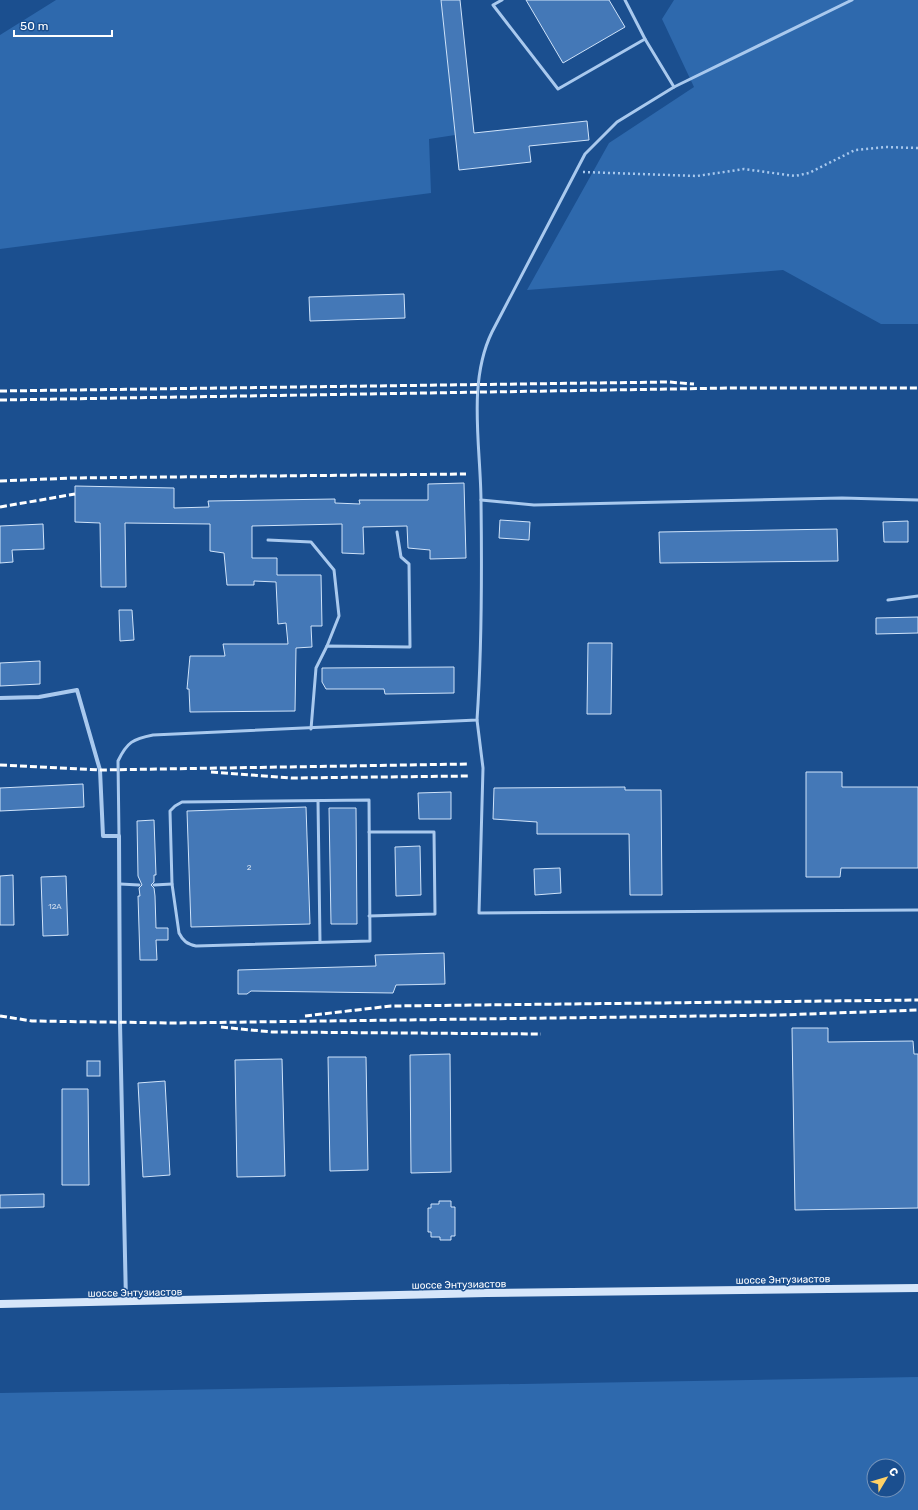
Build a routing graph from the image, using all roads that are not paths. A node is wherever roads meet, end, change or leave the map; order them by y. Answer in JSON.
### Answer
{"nodes":[{"id":1,"x":502,"y":0,"type":"edge"},
{"id":2,"x":625,"y":0,"type":"edge"},
{"id":3,"x":852,"y":0,"type":"edge"},
{"id":4,"x":645,"y":39,"type":"junction"},
{"id":5,"x":674,"y":87,"type":"junction"},
{"id":6,"x":481,"y":500,"type":"junction"},
{"id":7,"x":918,"y":500,"type":"edge"},
{"id":8,"x":397,"y":532,"type":"dead end"},
{"id":9,"x":268,"y":540,"type":"dead end"},
{"id":10,"x":918,"y":596,"type":"edge"},
{"id":11,"x":888,"y":600,"type":"dead end"},
{"id":12,"x":327,"y":646,"type":"junction"},
{"id":13,"x":0,"y":698,"type":"edge"},
{"id":14,"x":477,"y":720,"type":"junction"},
{"id":15,"x":311,"y":729,"type":"junction"},
{"id":16,"x":318,"y":801,"type":"junction"},
{"id":17,"x":369,"y":832,"type":"junction"},
{"id":18,"x":119,"y":836,"type":"junction"},
{"id":19,"x":120,"y":884,"type":"junction"},
{"id":20,"x":172,"y":884,"type":"junction"},
{"id":21,"x":139,"y":885,"type":"dead end"},
{"id":22,"x":154,"y":885,"type":"dead end"},
{"id":23,"x":918,"y":910,"type":"edge"},
{"id":24,"x":370,"y":916,"type":"junction"},
{"id":25,"x":320,"y":942,"type":"junction"},
{"id":26,"x":918,"y":1288,"type":"edge"},
{"id":27,"x":126,"y":1302,"type":"junction"},
{"id":28,"x":0,"y":1304,"type":"edge"}],
"edges":[{"from":1,"to":4,"type":"lane"},
{"from":2,"to":4,"type":"lane"},
{"from":3,"to":5,"type":"lane"},
{"from":4,"to":5,"type":"lane"},
{"from":5,"to":6,"type":"lane"},
{"from":6,"to":7,"type":"lane"},
{"from":6,"to":14,"type":"lane"},
{"from":8,"to":12,"type":"lane"},
{"from":9,"to":12,"type":"lane"},
{"from":10,"to":11,"type":"lane"},
{"from":12,"to":15,"type":"lane"},
{"from":13,"to":18,"type":"street"},
{"from":14,"to":15,"type":"lane"},
{"from":14,"to":23,"type":"lane"},
{"from":15,"to":18,"type":"lane"},
{"from":16,"to":17,"type":"lane"},
{"from":16,"to":20,"type":"lane"},
{"from":16,"to":25,"type":"lane"},
{"from":17,"to":24,"type":"lane"},
{"from":17,"to":24,"type":"lane"},
{"from":18,"to":19,"type":"street"},
{"from":19,"to":21,"type":"lane"},
{"from":19,"to":27,"type":"street"},
{"from":20,"to":22,"type":"lane"},
{"from":20,"to":25,"type":"lane"},
{"from":24,"to":25,"type":"lane"},
{"from":26,"to":27,"type":"main road","name":"шоссе Энтузиастов"},
{"from":27,"to":28,"type":"main road","name":"шоссе Энтузиастов"}]}
